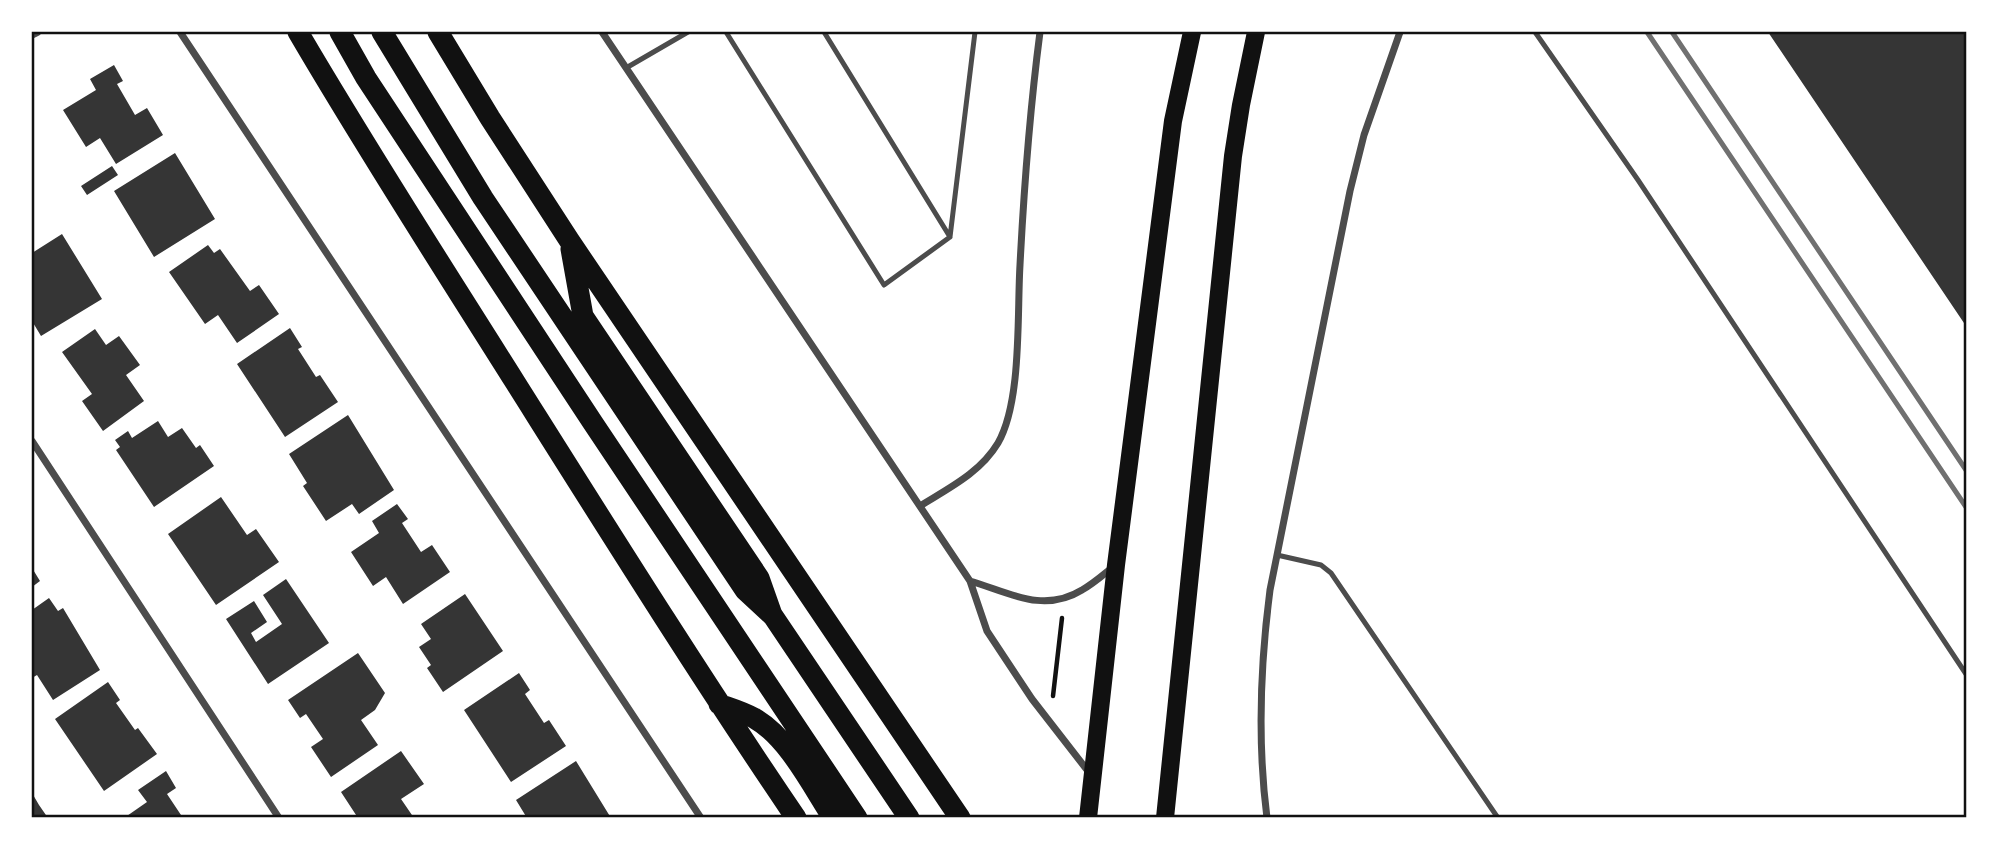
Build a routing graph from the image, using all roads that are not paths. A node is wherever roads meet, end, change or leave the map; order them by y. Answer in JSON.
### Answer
{"nodes":[{"id":1,"x":38,"y":32,"type":"edge"},
{"id":2,"x":180,"y":32,"type":"edge"},
{"id":3,"x":298,"y":32,"type":"edge"},
{"id":4,"x":340,"y":32,"type":"edge"},
{"id":5,"x":382,"y":32,"type":"edge"},
{"id":6,"x":438,"y":32,"type":"edge"},
{"id":7,"x":602,"y":32,"type":"edge"},
{"id":8,"x":688,"y":32,"type":"edge"},
{"id":9,"x":726,"y":32,"type":"edge"},
{"id":10,"x":824,"y":32,"type":"edge"},
{"id":11,"x":975,"y":32,"type":"edge"},
{"id":12,"x":1040,"y":32,"type":"edge"},
{"id":13,"x":1192,"y":32,"type":"edge"},
{"id":14,"x":1256,"y":32,"type":"edge"},
{"id":15,"x":1400,"y":32,"type":"edge"},
{"id":16,"x":1535,"y":32,"type":"edge"},
{"id":17,"x":32,"y":35,"type":"edge"},
{"id":18,"x":626,"y":68,"type":"junction"},
{"id":19,"x":950,"y":237,"type":"junction"},
{"id":20,"x":569,"y":240,"type":"junction"},
{"id":21,"x":32,"y":441,"type":"edge"},
{"id":22,"x":920,"y":506,"type":"junction"},
{"id":23,"x":1277,"y":555,"type":"junction"},
{"id":24,"x":1116,"y":565,"type":"junction"},
{"id":25,"x":970,"y":581,"type":"junction"},
{"id":26,"x":773,"y":616,"type":"junction"},
{"id":27,"x":1966,"y":674,"type":"edge"},
{"id":28,"x":719,"y":704,"type":"junction"},
{"id":29,"x":1092,"y":776,"type":"junction"},
{"id":30,"x":279,"y":817,"type":"edge"},
{"id":31,"x":701,"y":817,"type":"edge"},
{"id":32,"x":796,"y":817,"type":"edge"},
{"id":33,"x":833,"y":817,"type":"edge"},
{"id":34,"x":857,"y":817,"type":"edge"},
{"id":35,"x":909,"y":817,"type":"edge"},
{"id":36,"x":960,"y":817,"type":"edge"},
{"id":37,"x":1088,"y":817,"type":"edge"},
{"id":38,"x":1165,"y":817,"type":"edge"},
{"id":39,"x":1267,"y":817,"type":"edge"},
{"id":40,"x":1498,"y":817,"type":"edge"}],
"edges":[{"from":1,"to":17,"type":"street"},
{"from":2,"to":31,"type":"street"},
{"from":3,"to":28,"type":"highway"},
{"from":4,"to":34,"type":"highway"},
{"from":5,"to":26,"type":"highway"},
{"from":6,"to":20,"type":"highway"},
{"from":7,"to":18,"type":"street"},
{"from":8,"to":18,"type":"lane"},
{"from":9,"to":19,"type":"lane"},
{"from":10,"to":19,"type":"lane"},
{"from":11,"to":19,"type":"lane"},
{"from":12,"to":22,"type":"street"},
{"from":13,"to":24,"type":"main road"},
{"from":14,"to":38,"type":"main road"},
{"from":15,"to":23,"type":"street"},
{"from":16,"to":27,"type":"lane"},
{"from":18,"to":22,"type":"street"},
{"from":20,"to":26,"type":"highway"},
{"from":20,"to":36,"type":"highway"},
{"from":21,"to":30,"type":"street"},
{"from":22,"to":25,"type":"street"},
{"from":23,"to":39,"type":"street"},
{"from":23,"to":40,"type":"lane"},
{"from":24,"to":25,"type":"street"},
{"from":24,"to":29,"type":"main road"},
{"from":25,"to":29,"type":"street"},
{"from":26,"to":35,"type":"highway"},
{"from":28,"to":32,"type":"highway"},
{"from":28,"to":33,"type":"highway"},
{"from":29,"to":37,"type":"main road"}]}
